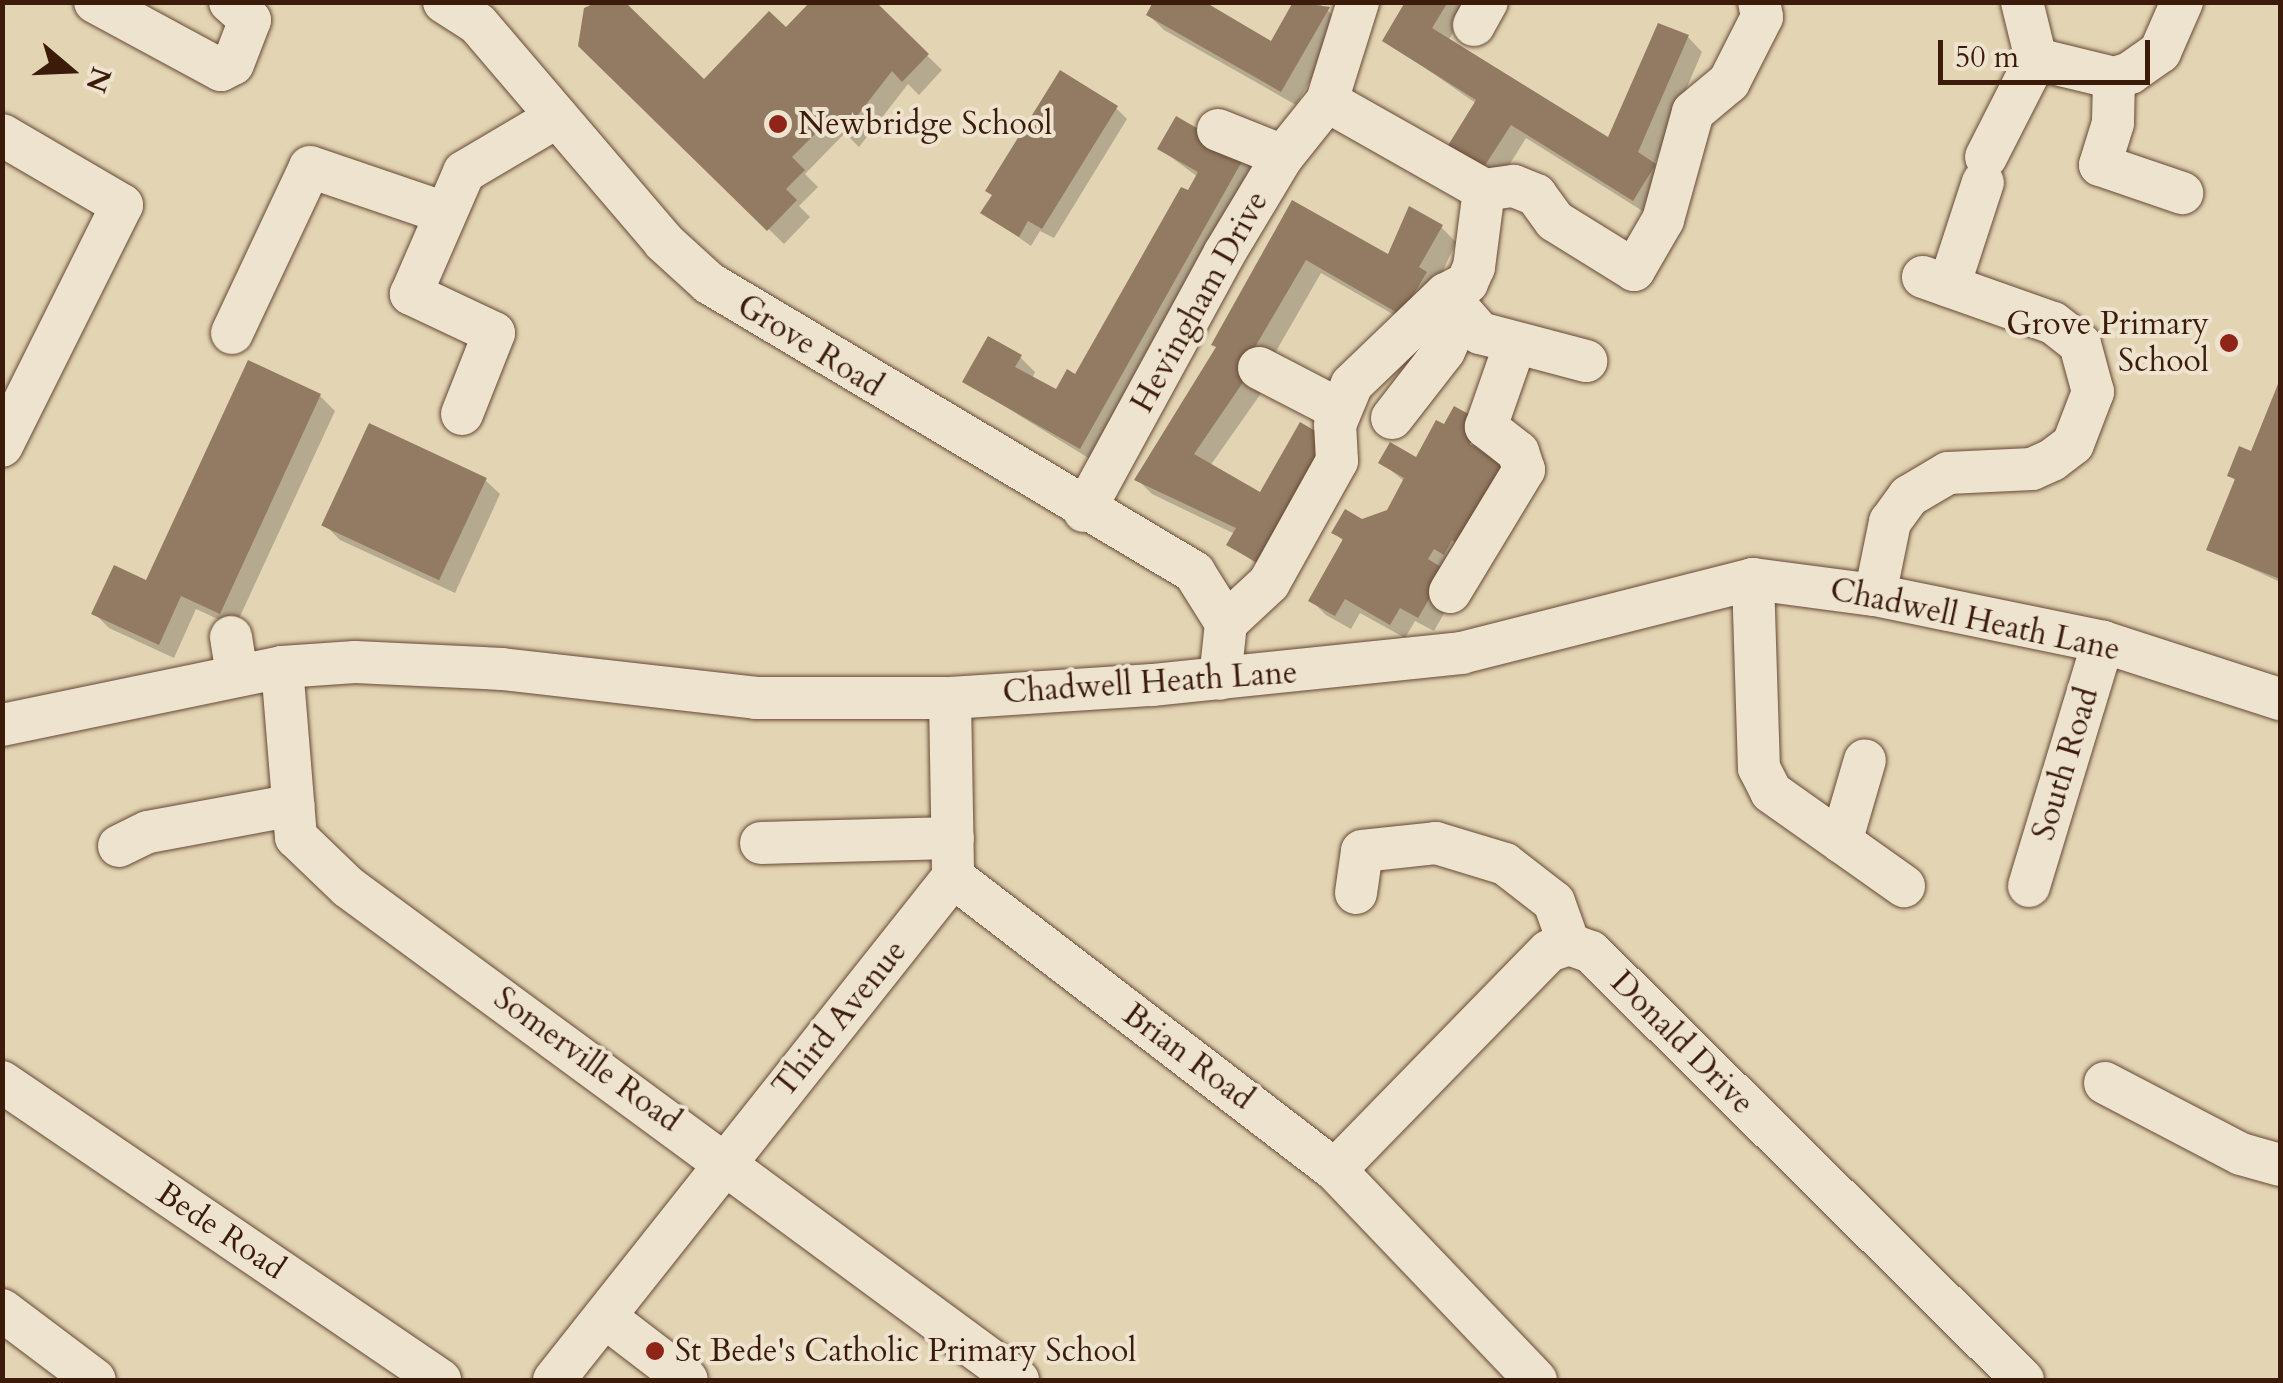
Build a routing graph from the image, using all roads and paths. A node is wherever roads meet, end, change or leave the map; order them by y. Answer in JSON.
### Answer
{"nodes":[{"id":1,"x":95,"y":2,"type":"edge"},
{"id":2,"x":230,"y":2,"type":"edge"},
{"id":3,"x":1358,"y":2,"type":"edge"},
{"id":4,"x":1759,"y":2,"type":"edge"},
{"id":5,"x":2022,"y":2,"type":"edge"},
{"id":6,"x":2182,"y":2,"type":"edge"},
{"id":7,"x":473,"y":10,"type":"edge"},
{"id":8,"x":2036,"y":59,"type":"junction"},
{"id":9,"x":2114,"y":78,"type":"junction"},
{"id":10,"x":1327,"y":101,"type":"junction"},
{"id":11,"x":557,"y":117,"type":"junction"},
{"id":12,"x":1218,"y":130,"type":"dead end"},
{"id":13,"x":2,"y":135,"type":"edge"},
{"id":14,"x":1283,"y":156,"type":"junction"},
{"id":15,"x":1484,"y":190,"type":"junction"},
{"id":16,"x":2182,"y":193,"type":"dead end"},
{"id":17,"x":442,"y":212,"type":"junction"},
{"id":18,"x":1453,"y":305,"type":"junction"},
{"id":19,"x":232,"y":333,"type":"dead end"},
{"id":20,"x":1515,"y":344,"type":"junction"},
{"id":21,"x":1586,"y":361,"type":"dead end"},
{"id":22,"x":1259,"y":368,"type":"dead end"},
{"id":23,"x":1340,"y":410,"type":"junction"},
{"id":24,"x":462,"y":414,"type":"dead end"},
{"id":25,"x":1392,"y":418,"type":"dead end"},
{"id":26,"x":2,"y":446,"type":"edge"},
{"id":27,"x":1084,"y":511,"type":"junction"},
{"id":28,"x":1752,"y":579,"type":"junction"},
{"id":29,"x":1450,"y":592,"type":"dead end"},
{"id":30,"x":1875,"y":596,"type":"junction"},
{"id":31,"x":1226,"y":623,"type":"junction"},
{"id":32,"x":2103,"y":642,"type":"junction"},
{"id":33,"x":282,"y":667,"type":"junction"},
{"id":34,"x":1220,"y":679,"type":"junction"},
{"id":35,"x":950,"y":698,"type":"junction"},
{"id":36,"x":2280,"y":700,"type":"edge"},
{"id":37,"x":2,"y":725,"type":"edge"},
{"id":38,"x":1865,"y":760,"type":"dead end"},
{"id":39,"x":294,"y":805,"type":"junction"},
{"id":40,"x":1841,"y":842,"type":"junction"},
{"id":41,"x":761,"y":844,"type":"dead end"},
{"id":42,"x":119,"y":846,"type":"dead end"},
{"id":43,"x":953,"y":858,"type":"junction"},
{"id":44,"x":1904,"y":886,"type":"dead end"},
{"id":45,"x":2029,"y":886,"type":"dead end"},
{"id":46,"x":1356,"y":894,"type":"dead end"},
{"id":47,"x":1568,"y":944,"type":"junction"},
{"id":48,"x":2,"y":1082,"type":"edge"},
{"id":49,"x":2105,"y":1083,"type":"dead end"},
{"id":50,"x":727,"y":1161,"type":"junction"},
{"id":51,"x":2280,"y":1165,"type":"edge"},
{"id":52,"x":1336,"y":1170,"type":"junction"},
{"id":53,"x":2,"y":1310,"type":"edge"},
{"id":54,"x":604,"y":1318,"type":"junction"},
{"id":55,"x":95,"y":1380,"type":"edge"},
{"id":56,"x":440,"y":1380,"type":"edge"},
{"id":57,"x":554,"y":1380,"type":"edge"},
{"id":58,"x":686,"y":1380,"type":"edge"},
{"id":59,"x":1018,"y":1380,"type":"edge"},
{"id":60,"x":1536,"y":1380,"type":"edge"},
{"id":61,"x":2023,"y":1380,"type":"edge"}],
"edges":[{"from":1,"to":2,"type":"street"},
{"from":3,"to":10,"type":"street"},
{"from":4,"to":15,"type":"street"},
{"from":5,"to":8,"type":"street"},
{"from":6,"to":9,"type":"street"},
{"from":7,"to":11,"type":"street","name":"Grove Road"},
{"from":8,"to":9,"type":"street"},
{"from":8,"to":30,"type":"street"},
{"from":9,"to":16,"type":"street"},
{"from":10,"to":14,"type":"street","name":"Hevingham Drive"},
{"from":10,"to":15,"type":"street"},
{"from":11,"to":17,"type":"street"},
{"from":11,"to":27,"type":"street","name":"Grove Road"},
{"from":12,"to":14,"type":"street"},
{"from":13,"to":26,"type":"street"},
{"from":14,"to":27,"type":"street","name":"Hevingham Drive"},
{"from":15,"to":18,"type":"street"},
{"from":17,"to":19,"type":"street"},
{"from":17,"to":24,"type":"street"},
{"from":18,"to":20,"type":"street"},
{"from":18,"to":23,"type":"street"},
{"from":18,"to":25,"type":"street"},
{"from":20,"to":21,"type":"street"},
{"from":20,"to":29,"type":"street"},
{"from":22,"to":23,"type":"street"},
{"from":23,"to":31,"type":"street"},
{"from":27,"to":31,"type":"street","name":"Grove Road"},
{"from":28,"to":30,"type":"street","name":"Chadwell Heath Lane"},
{"from":28,"to":34,"type":"street","name":"Chadwell Heath Lane"},
{"from":28,"to":40,"type":"street"},
{"from":30,"to":32,"type":"street","name":"Chadwell Heath Lane"},
{"from":31,"to":34,"type":"street"},
{"from":32,"to":36,"type":"street","name":"Chadwell Heath Lane"},
{"from":32,"to":45,"type":"street","name":"South Road"},
{"from":33,"to":35,"type":"street","name":"Chadwell Heath Lane"},
{"from":33,"to":37,"type":"street","name":"Chadwell Heath Lane"},
{"from":33,"to":39,"type":"street","name":"Somerville Road"},
{"from":34,"to":35,"type":"street","name":"Chadwell Heath Lane"},
{"from":35,"to":43,"type":"street"},
{"from":38,"to":40,"type":"street"},
{"from":39,"to":42,"type":"street"},
{"from":39,"to":50,"type":"street","name":"Somerville Road"},
{"from":40,"to":44,"type":"street"},
{"from":41,"to":43,"type":"street"},
{"from":43,"to":50,"type":"street","name":"Third Avenue"},
{"from":43,"to":52,"type":"street","name":"Brian Road"},
{"from":46,"to":47,"type":"street"},
{"from":47,"to":52,"type":"street"},
{"from":47,"to":61,"type":"street","name":"Donald Drive"},
{"from":48,"to":56,"type":"street","name":"Bede Road"},
{"from":49,"to":51,"type":"street"},
{"from":50,"to":54,"type":"street","name":"Third Avenue"},
{"from":50,"to":59,"type":"street","name":"Somerville Road"},
{"from":52,"to":60,"type":"street","name":"Brian Road"},
{"from":53,"to":55,"type":"street"},
{"from":54,"to":57,"type":"street","name":"Third Avenue"},
{"from":54,"to":58,"type":"street"}]}
